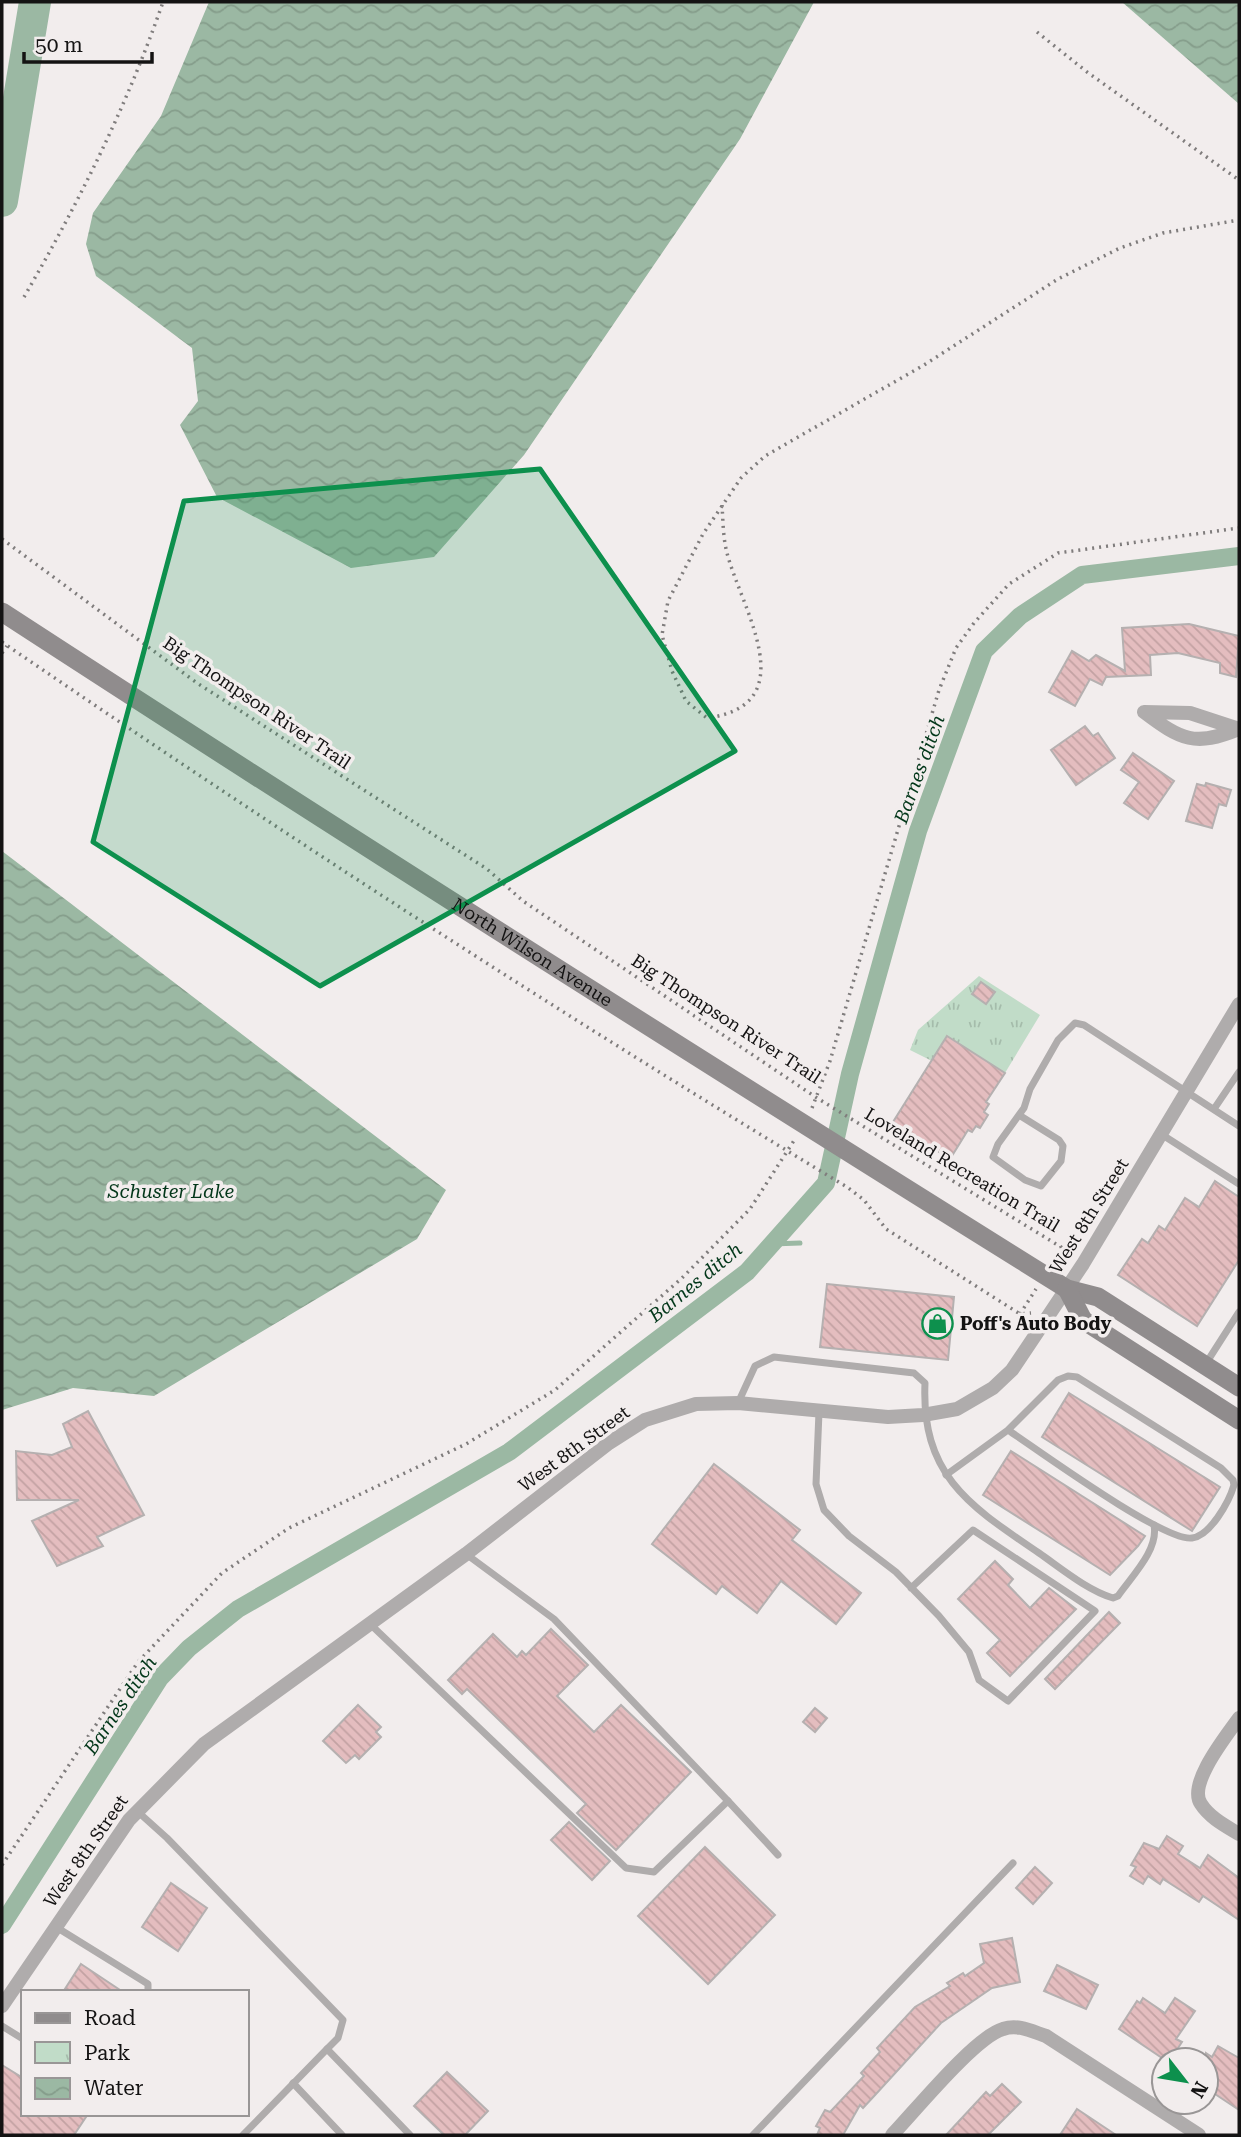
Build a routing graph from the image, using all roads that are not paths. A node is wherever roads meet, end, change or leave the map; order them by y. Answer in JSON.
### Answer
{"nodes":[{"id":1,"x":2,"y":611,"type":"edge"},
{"id":2,"x":1239,"y":729,"type":"edge"},
{"id":3,"x":1239,"y":1004,"type":"edge"},
{"id":4,"x":1239,"y":1072,"type":"edge"},
{"id":5,"x":1187,"y":1091,"type":"junction"},
{"id":6,"x":1214,"y":1109,"type":"junction"},
{"id":7,"x":1019,"y":1115,"type":"junction"},
{"id":8,"x":1239,"y":1126,"type":"edge"},
{"id":9,"x":1161,"y":1134,"type":"junction"},
{"id":10,"x":1239,"y":1184,"type":"edge"},
{"id":11,"x":1067,"y":1289,"type":"junction"},
{"id":12,"x":1239,"y":1312,"type":"edge"},
{"id":13,"x":1205,"y":1365,"type":"junction"},
{"id":14,"x":1239,"y":1387,"type":"edge"},
{"id":15,"x":738,"y":1403,"type":"junction"},
{"id":16,"x":820,"y":1412,"type":"junction"},
{"id":17,"x":923,"y":1415,"type":"junction"},
{"id":18,"x":1239,"y":1420,"type":"edge"},
{"id":19,"x":1008,"y":1430,"type":"junction"},
{"id":20,"x":946,"y":1475,"type":"junction"},
{"id":21,"x":1154,"y":1525,"type":"junction"},
{"id":22,"x":466,"y":1554,"type":"junction"},
{"id":23,"x":911,"y":1588,"type":"junction"},
{"id":24,"x":370,"y":1624,"type":"junction"},
{"id":25,"x":1239,"y":1720,"type":"edge"},
{"id":26,"x":728,"y":1801,"type":"junction"},
{"id":27,"x":137,"y":1811,"type":"junction"},
{"id":28,"x":1239,"y":1834,"type":"edge"},
{"id":29,"x":778,"y":1855,"type":"dead end"},
{"id":30,"x":1013,"y":1863,"type":"dead end"},
{"id":31,"x":56,"y":1927,"type":"junction"},
{"id":32,"x":148,"y":1990,"type":"edge"},
{"id":33,"x":2,"y":2006,"type":"edge"},
{"id":34,"x":2,"y":2026,"type":"edge"},
{"id":35,"x":21,"y":2038,"type":"edge"},
{"id":36,"x":327,"y":2049,"type":"junction"},
{"id":37,"x":293,"y":2083,"type":"junction"},
{"id":38,"x":243,"y":2135,"type":"edge"},
{"id":39,"x":342,"y":2135,"type":"edge"},
{"id":40,"x":410,"y":2135,"type":"edge"},
{"id":41,"x":753,"y":2135,"type":"edge"},
{"id":42,"x":892,"y":2135,"type":"edge"},
{"id":43,"x":1199,"y":2135,"type":"edge"}],
"edges":[{"from":1,"to":11,"type":"main road","name":"North Wilson Avenue"},
{"from":2,"to":2,"type":"street"},
{"from":3,"to":5,"type":"street","name":"West 8th Street"},
{"from":4,"to":6,"type":"lane"},
{"from":5,"to":6,"type":"lane"},
{"from":5,"to":7,"type":"lane"},
{"from":5,"to":9,"type":"street","name":"West 8th Street"},
{"from":6,"to":8,"type":"lane"},
{"from":7,"to":7,"type":"lane"},
{"from":9,"to":10,"type":"lane"},
{"from":9,"to":11,"type":"street","name":"West 8th Street"},
{"from":11,"to":13,"type":"main road","name":"North Wilson Avenue"},
{"from":11,"to":17,"type":"street","name":"West 8th Street"},
{"from":11,"to":18,"type":"main road"},
{"from":12,"to":13,"type":"lane"},
{"from":13,"to":14,"type":"main road","name":"North Wilson Avenue"},
{"from":15,"to":16,"type":"street","name":"West 8th Street"},
{"from":15,"to":17,"type":"lane"},
{"from":15,"to":22,"type":"street","name":"West 8th Street"},
{"from":16,"to":17,"type":"street","name":"West 8th Street"},
{"from":16,"to":23,"type":"lane"},
{"from":17,"to":20,"type":"lane"},
{"from":19,"to":20,"type":"lane"},
{"from":19,"to":21,"type":"lane"},
{"from":19,"to":21,"type":"lane"},
{"from":20,"to":21,"type":"lane"},
{"from":22,"to":24,"type":"street","name":"West 8th Street"},
{"from":22,"to":26,"type":"lane"},
{"from":23,"to":23,"type":"lane"},
{"from":24,"to":26,"type":"lane"},
{"from":24,"to":27,"type":"street","name":"West 8th Street"},
{"from":25,"to":28,"type":"street"},
{"from":26,"to":29,"type":"lane"},
{"from":27,"to":31,"type":"street","name":"West 8th Street"},
{"from":27,"to":36,"type":"lane"},
{"from":30,"to":41,"type":"lane"},
{"from":31,"to":32,"type":"lane"},
{"from":31,"to":33,"type":"street","name":"West 8th Street"},
{"from":34,"to":35,"type":"lane"},
{"from":36,"to":37,"type":"lane"},
{"from":36,"to":40,"type":"lane"},
{"from":37,"to":38,"type":"lane"},
{"from":37,"to":39,"type":"lane"},
{"from":42,"to":43,"type":"street"}]}
